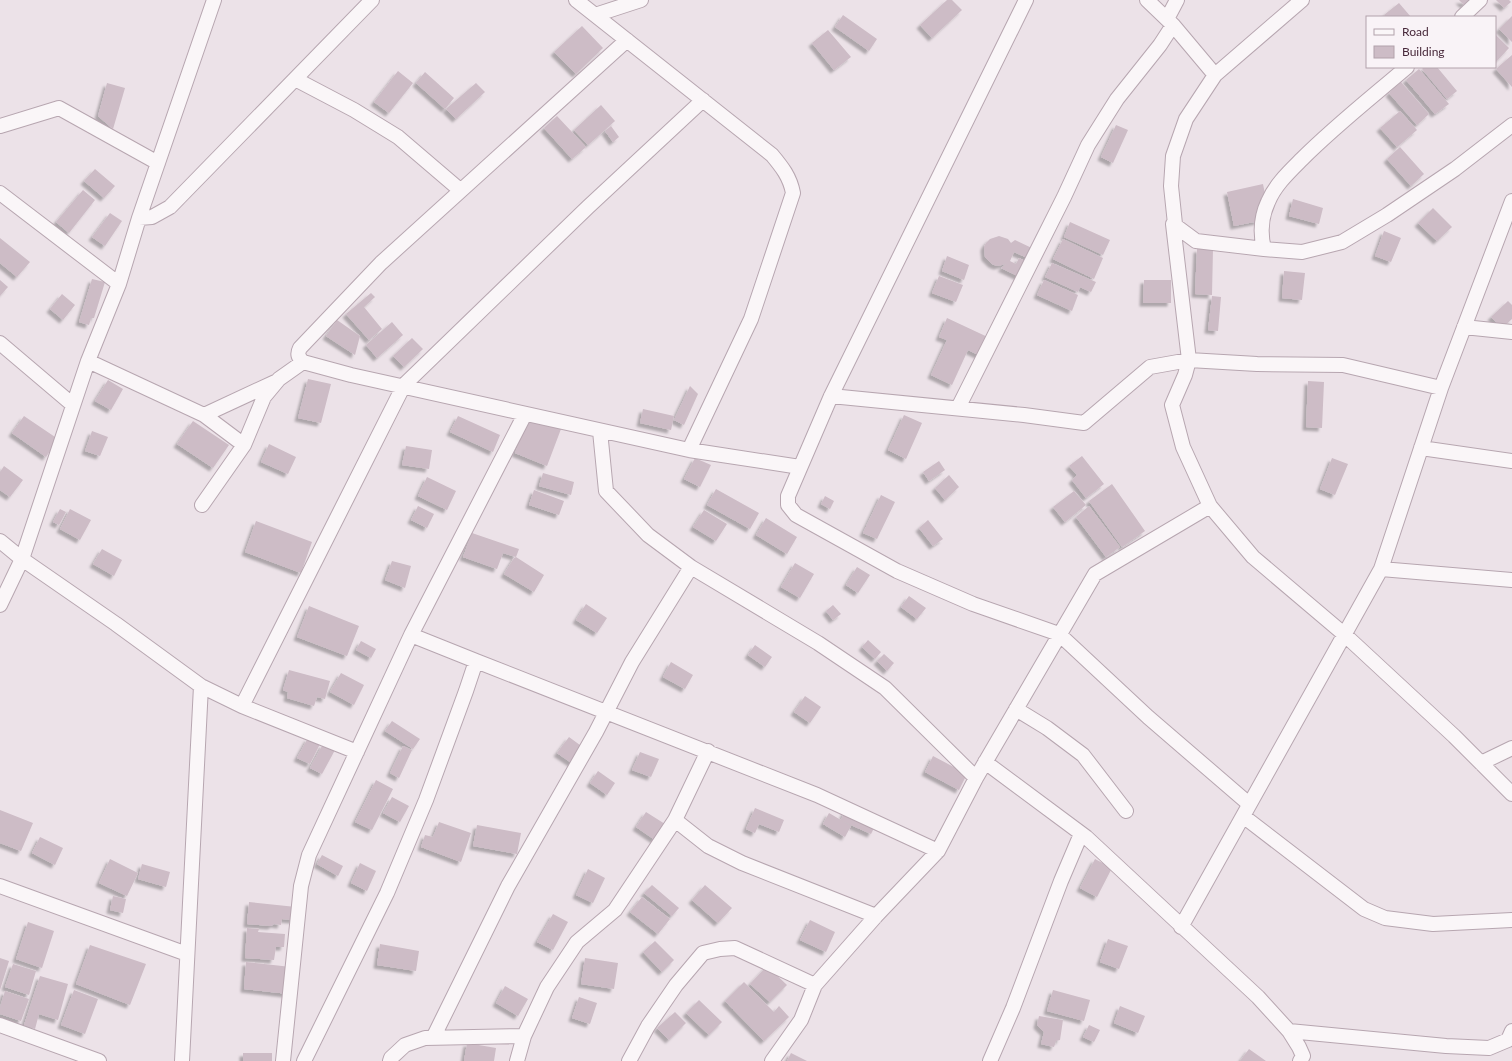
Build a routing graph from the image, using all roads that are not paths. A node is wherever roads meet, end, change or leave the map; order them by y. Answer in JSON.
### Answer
{"nodes":[{"id":1,"x":214,"y":0,"type":"edge"},
{"id":2,"x":370,"y":0,"type":"edge"},
{"id":3,"x":576,"y":0,"type":"edge"},
{"id":4,"x":641,"y":0,"type":"edge"},
{"id":5,"x":1026,"y":0,"type":"edge"},
{"id":6,"x":1147,"y":0,"type":"edge"},
{"id":7,"x":1177,"y":0,"type":"edge"},
{"id":8,"x":1302,"y":0,"type":"edge"},
{"id":9,"x":1480,"y":0,"type":"edge"},
{"id":10,"x":595,"y":15,"type":"junction"},
{"id":11,"x":1463,"y":16,"type":"edge"},
{"id":12,"x":1170,"y":22,"type":"junction"},
{"id":13,"x":626,"y":40,"type":"junction"},
{"id":14,"x":1406,"y":68,"type":"edge"},
{"id":15,"x":1214,"y":75,"type":"junction"},
{"id":16,"x":295,"y":79,"type":"junction"},
{"id":17,"x":703,"y":100,"type":"junction"},
{"id":18,"x":0,"y":126,"type":"edge"},
{"id":19,"x":1512,"y":126,"type":"edge"},
{"id":20,"x":158,"y":163,"type":"junction"},
{"id":21,"x":460,"y":190,"type":"junction"},
{"id":22,"x":0,"y":193,"type":"edge"},
{"id":23,"x":1512,"y":201,"type":"edge"},
{"id":24,"x":139,"y":218,"type":"junction"},
{"id":25,"x":1173,"y":224,"type":"junction"},
{"id":26,"x":1264,"y":249,"type":"junction"},
{"id":27,"x":119,"y":284,"type":"junction"},
{"id":28,"x":1464,"y":327,"type":"junction"},
{"id":29,"x":1512,"y":332,"type":"edge"},
{"id":30,"x":0,"y":343,"type":"edge"},
{"id":31,"x":1189,"y":360,"type":"junction"},
{"id":32,"x":88,"y":361,"type":"junction"},
{"id":33,"x":303,"y":362,"type":"junction"},
{"id":34,"x":279,"y":379,"type":"junction"},
{"id":35,"x":404,"y":385,"type":"junction"},
{"id":36,"x":1441,"y":388,"type":"junction"},
{"id":37,"x":831,"y":396,"type":"junction"},
{"id":38,"x":73,"y":405,"type":"junction"},
{"id":39,"x":958,"y":408,"type":"junction"},
{"id":40,"x":525,"y":414,"type":"junction"},
{"id":41,"x":204,"y":415,"type":"junction"},
{"id":42,"x":600,"y":431,"type":"junction"},
{"id":43,"x":244,"y":445,"type":"junction"},
{"id":44,"x":1421,"y":448,"type":"junction"},
{"id":45,"x":689,"y":450,"type":"junction"},
{"id":46,"x":1512,"y":462,"type":"edge"},
{"id":47,"x":800,"y":467,"type":"junction"},
{"id":48,"x":202,"y":505,"type":"dead end"},
{"id":49,"x":1210,"y":506,"type":"junction"},
{"id":50,"x":0,"y":541,"type":"edge"},
{"id":51,"x":22,"y":559,"type":"junction"},
{"id":52,"x":691,"y":567,"type":"junction"},
{"id":53,"x":1381,"y":569,"type":"junction"},
{"id":54,"x":1512,"y":580,"type":"edge"},
{"id":55,"x":0,"y":605,"type":"edge"},
{"id":56,"x":1059,"y":634,"type":"junction"},
{"id":57,"x":1345,"y":634,"type":"junction"},
{"id":58,"x":411,"y":635,"type":"junction"},
{"id":59,"x":476,"y":661,"type":"junction"},
{"id":60,"x":201,"y":686,"type":"junction"},
{"id":61,"x":242,"y":706,"type":"junction"},
{"id":62,"x":1016,"y":709,"type":"junction"},
{"id":63,"x":605,"y":712,"type":"junction"},
{"id":64,"x":1512,"y":748,"type":"edge"},
{"id":65,"x":708,"y":751,"type":"junction"},
{"id":66,"x":357,"y":752,"type":"junction"},
{"id":67,"x":985,"y":762,"type":"junction"},
{"id":68,"x":1482,"y":763,"type":"junction"},
{"id":69,"x":976,"y":778,"type":"junction"},
{"id":70,"x":1512,"y":794,"type":"edge"},
{"id":71,"x":1246,"y":810,"type":"junction"},
{"id":72,"x":1126,"y":811,"type":"dead end"},
{"id":73,"x":675,"y":820,"type":"junction"},
{"id":74,"x":1081,"y":834,"type":"junction"},
{"id":75,"x":938,"y":851,"type":"junction"},
{"id":76,"x":0,"y":886,"type":"edge"},
{"id":77,"x":876,"y":916,"type":"junction"},
{"id":78,"x":1512,"y":920,"type":"edge"},
{"id":79,"x":1181,"y":927,"type":"junction"},
{"id":80,"x":187,"y":954,"type":"junction"},
{"id":81,"x":815,"y":985,"type":"junction"},
{"id":82,"x":0,"y":1025,"type":"edge"},
{"id":83,"x":1289,"y":1031,"type":"junction"},
{"id":84,"x":1512,"y":1031,"type":"edge"},
{"id":85,"x":524,"y":1036,"type":"junction"},
{"id":86,"x":433,"y":1038,"type":"junction"},
{"id":87,"x":99,"y":1061,"type":"edge"},
{"id":88,"x":182,"y":1061,"type":"edge"},
{"id":89,"x":283,"y":1061,"type":"edge"},
{"id":90,"x":304,"y":1061,"type":"edge"},
{"id":91,"x":390,"y":1061,"type":"edge"},
{"id":92,"x":517,"y":1061,"type":"edge"},
{"id":93,"x":630,"y":1061,"type":"edge"},
{"id":94,"x":772,"y":1061,"type":"edge"},
{"id":95,"x":990,"y":1061,"type":"edge"},
{"id":96,"x":1300,"y":1061,"type":"edge"}],
"edges":[{"from":1,"to":20,"type":"street"},
{"from":2,"to":16,"type":"street"},
{"from":3,"to":10,"type":"street"},
{"from":4,"to":10,"type":"street"},
{"from":5,"to":37,"type":"street"},
{"from":6,"to":12,"type":"street"},
{"from":7,"to":12,"type":"street"},
{"from":8,"to":15,"type":"street"},
{"from":9,"to":11,"type":"street"},
{"from":10,"to":13,"type":"street"},
{"from":12,"to":15,"type":"street"},
{"from":12,"to":39,"type":"street"},
{"from":13,"to":17,"type":"street"},
{"from":13,"to":21,"type":"street"},
{"from":14,"to":26,"type":"street"},
{"from":15,"to":25,"type":"street"},
{"from":16,"to":21,"type":"street"},
{"from":16,"to":24,"type":"street"},
{"from":17,"to":35,"type":"street"},
{"from":17,"to":45,"type":"street"},
{"from":18,"to":20,"type":"street"},
{"from":19,"to":26,"type":"street"},
{"from":20,"to":24,"type":"street"},
{"from":21,"to":33,"type":"street"},
{"from":22,"to":27,"type":"street"},
{"from":23,"to":28,"type":"street"},
{"from":24,"to":27,"type":"street"},
{"from":25,"to":26,"type":"street"},
{"from":25,"to":31,"type":"street"},
{"from":27,"to":32,"type":"street"},
{"from":28,"to":29,"type":"street"},
{"from":28,"to":36,"type":"street"},
{"from":30,"to":38,"type":"street"},
{"from":31,"to":36,"type":"street"},
{"from":31,"to":39,"type":"street"},
{"from":31,"to":49,"type":"street"},
{"from":32,"to":38,"type":"street"},
{"from":32,"to":41,"type":"street"},
{"from":33,"to":34,"type":"street"},
{"from":33,"to":35,"type":"street"},
{"from":34,"to":41,"type":"street"},
{"from":34,"to":43,"type":"street"},
{"from":35,"to":40,"type":"street"},
{"from":35,"to":61,"type":"street"},
{"from":36,"to":44,"type":"street"},
{"from":37,"to":39,"type":"street"},
{"from":37,"to":47,"type":"street"},
{"from":38,"to":51,"type":"street"},
{"from":40,"to":42,"type":"street"},
{"from":40,"to":58,"type":"street"},
{"from":41,"to":43,"type":"street"},
{"from":42,"to":45,"type":"street"},
{"from":42,"to":52,"type":"street"},
{"from":43,"to":48,"type":"street"},
{"from":44,"to":46,"type":"street"},
{"from":44,"to":53,"type":"street"},
{"from":45,"to":47,"type":"street"},
{"from":47,"to":56,"type":"street"},
{"from":49,"to":56,"type":"street"},
{"from":49,"to":57,"type":"street"},
{"from":50,"to":51,"type":"street"},
{"from":51,"to":55,"type":"street"},
{"from":51,"to":60,"type":"street"},
{"from":52,"to":63,"type":"street"},
{"from":52,"to":69,"type":"street"},
{"from":53,"to":54,"type":"street"},
{"from":53,"to":57,"type":"street"},
{"from":56,"to":62,"type":"street"},
{"from":56,"to":71,"type":"street"},
{"from":57,"to":68,"type":"street"},
{"from":57,"to":71,"type":"street"},
{"from":58,"to":59,"type":"street"},
{"from":58,"to":66,"type":"street"},
{"from":59,"to":63,"type":"street"},
{"from":59,"to":90,"type":"street"},
{"from":60,"to":61,"type":"street"},
{"from":60,"to":80,"type":"street"},
{"from":61,"to":66,"type":"street"},
{"from":62,"to":67,"type":"street"},
{"from":62,"to":72,"type":"street"},
{"from":63,"to":65,"type":"street"},
{"from":63,"to":86,"type":"street"},
{"from":64,"to":68,"type":"street"},
{"from":65,"to":73,"type":"street"},
{"from":65,"to":75,"type":"street"},
{"from":66,"to":89,"type":"street"},
{"from":67,"to":69,"type":"street"},
{"from":67,"to":74,"type":"street"},
{"from":68,"to":70,"type":"street"},
{"from":69,"to":75,"type":"street"},
{"from":71,"to":78,"type":"street"},
{"from":71,"to":79,"type":"street"},
{"from":73,"to":77,"type":"street"},
{"from":73,"to":85,"type":"street"},
{"from":74,"to":79,"type":"street"},
{"from":74,"to":95,"type":"street"},
{"from":75,"to":77,"type":"street"},
{"from":76,"to":80,"type":"street"},
{"from":77,"to":81,"type":"street"},
{"from":79,"to":83,"type":"street"},
{"from":80,"to":88,"type":"street"},
{"from":81,"to":93,"type":"street"},
{"from":81,"to":94,"type":"street"},
{"from":82,"to":87,"type":"street"},
{"from":83,"to":84,"type":"street"},
{"from":83,"to":96,"type":"street"},
{"from":85,"to":86,"type":"street"},
{"from":85,"to":92,"type":"street"},
{"from":86,"to":91,"type":"street"}]}
